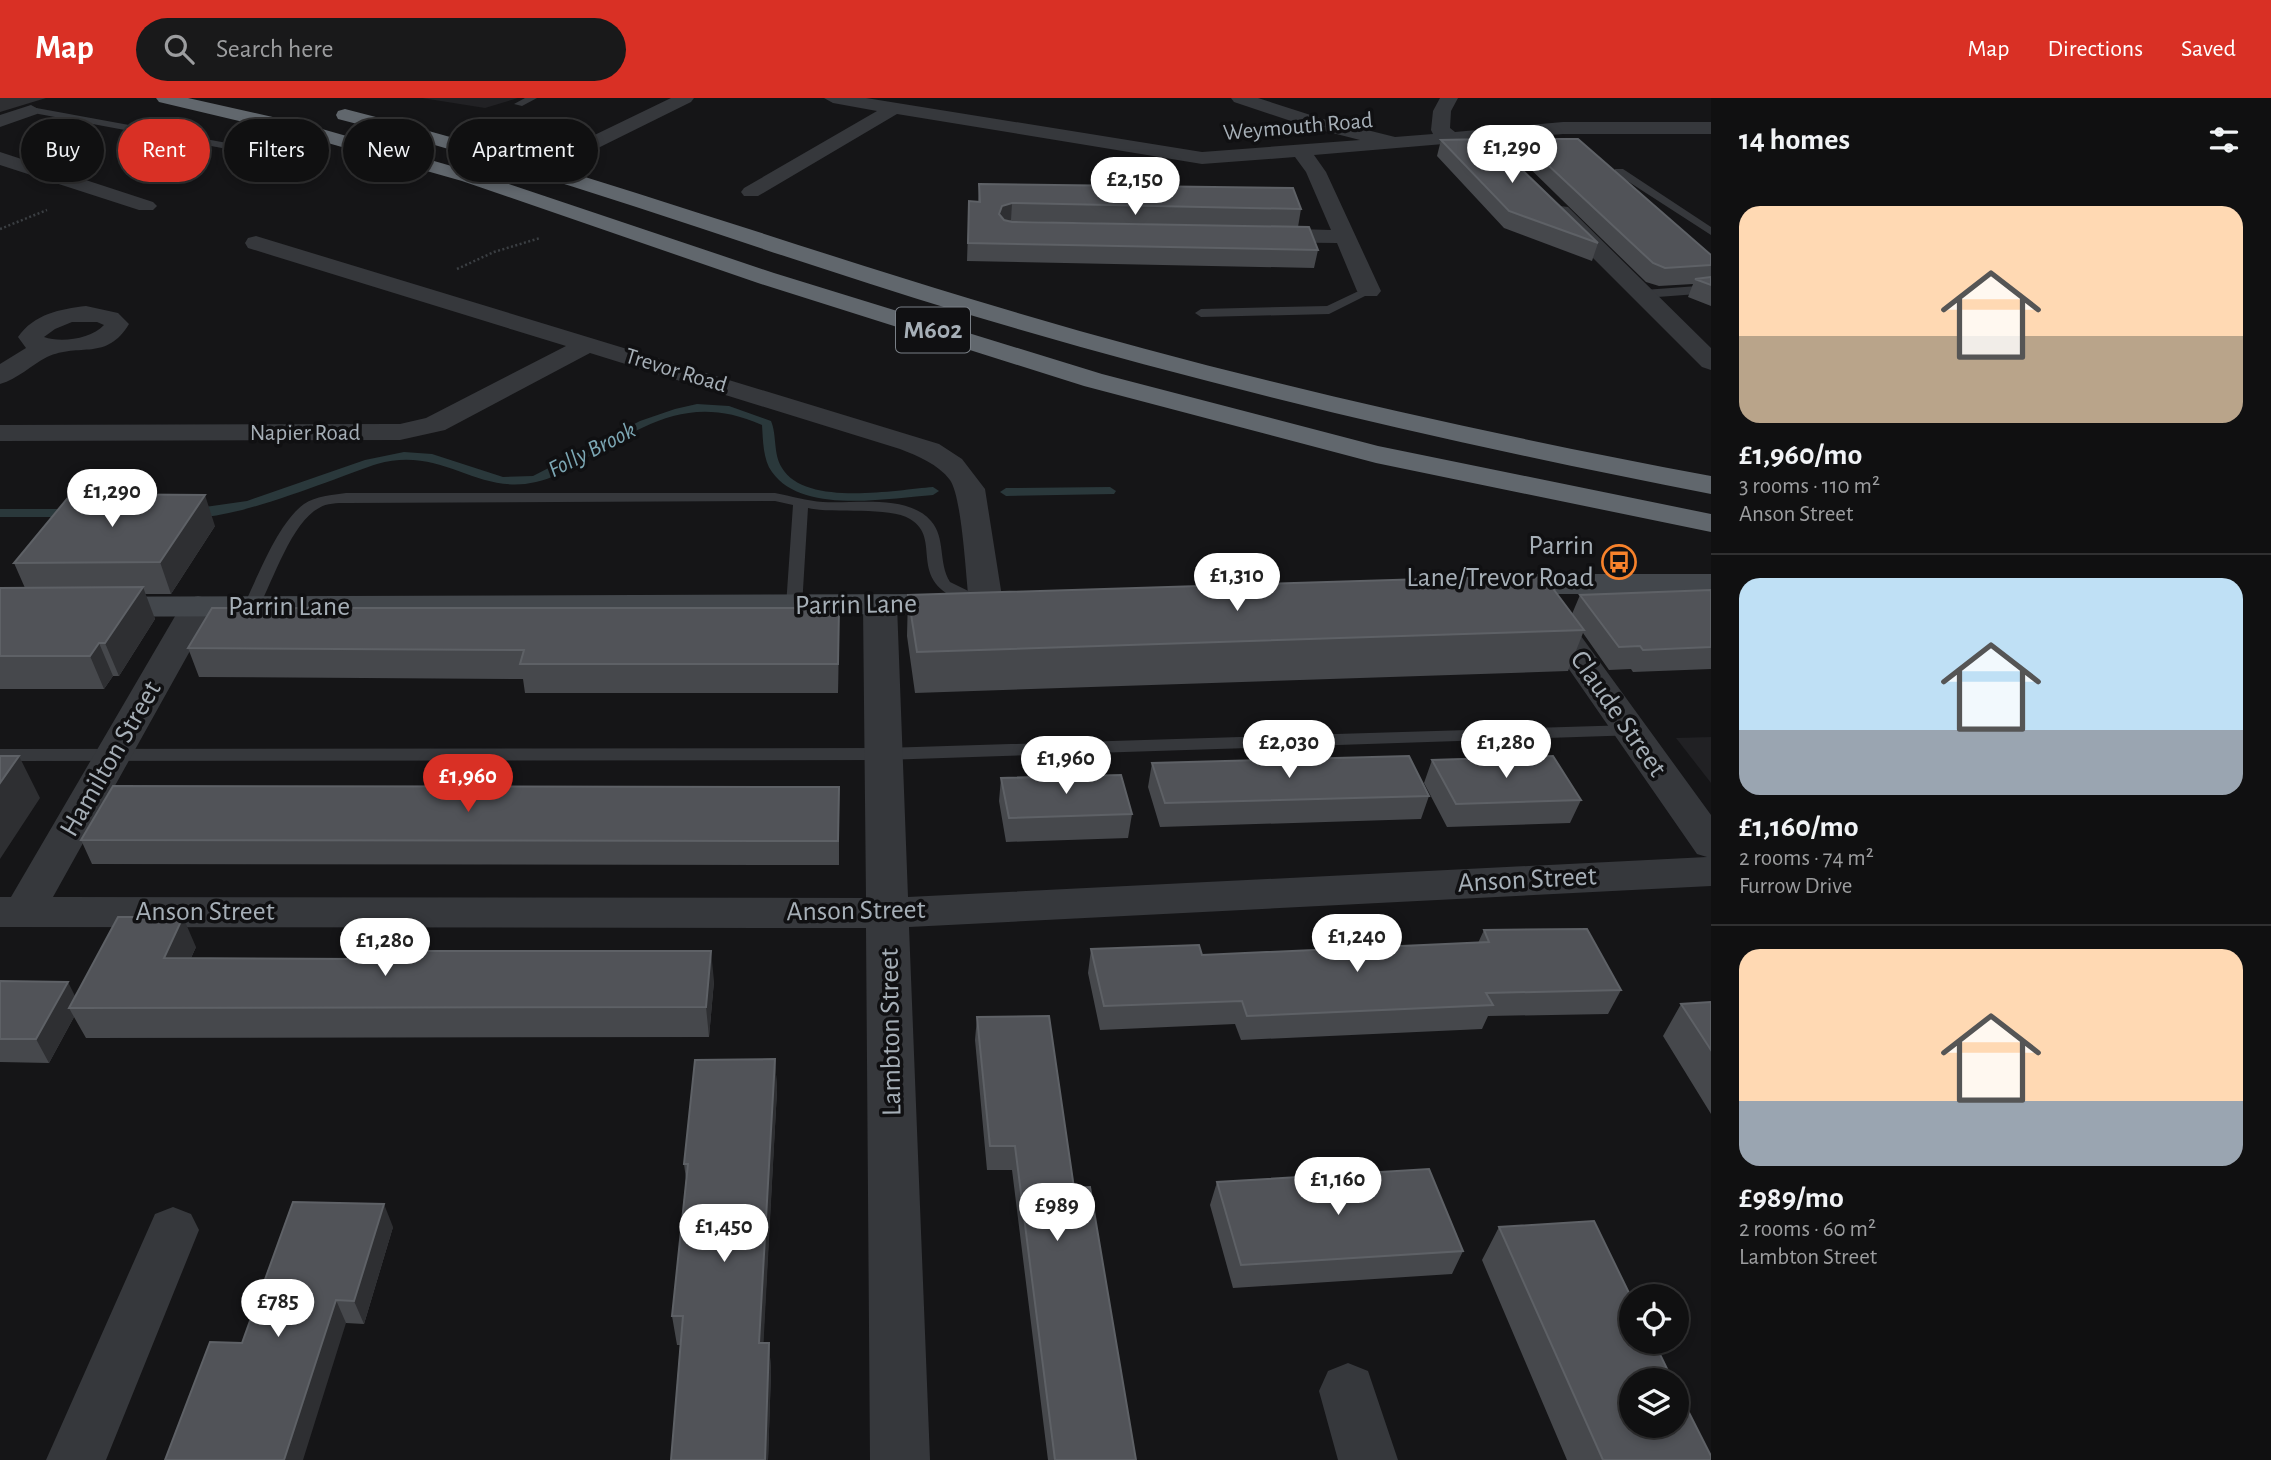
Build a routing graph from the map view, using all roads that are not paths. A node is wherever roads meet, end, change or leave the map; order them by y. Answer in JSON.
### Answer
{"nodes":[{"id":1,"x":165,"y":98,"type":"edge"},
{"id":2,"x":533,"y":98,"type":"edge"},
{"id":3,"x":685,"y":98,"type":"edge"},
{"id":4,"x":833,"y":98,"type":"edge"},
{"id":5,"x":1240,"y":98,"type":"edge"},
{"id":6,"x":1449,"y":98,"type":"edge"},
{"id":7,"x":520,"y":104,"type":"dead end"},
{"id":8,"x":894,"y":108,"type":"junction"},
{"id":9,"x":31,"y":110,"type":"joint"},
{"id":10,"x":322,"y":110,"type":"dead end"},
{"id":11,"x":0,"y":121,"type":"edge"},
{"id":12,"x":1711,"y":128,"type":"edge"},
{"id":13,"x":1480,"y":135,"type":"junction"},
{"id":14,"x":1451,"y":138,"type":"junction"},
{"id":15,"x":598,"y":141,"type":"edge"},
{"id":16,"x":1395,"y":143,"type":"junction"},
{"id":17,"x":224,"y":145,"type":"edge"},
{"id":18,"x":1301,"y":151,"type":"junction"},
{"id":19,"x":0,"y":158,"type":"edge"},
{"id":20,"x":1506,"y":159,"type":"edge"},
{"id":21,"x":1619,"y":171,"type":"edge"},
{"id":22,"x":751,"y":192,"type":"dead end"},
{"id":23,"x":1545,"y":198,"type":"edge"},
{"id":24,"x":146,"y":206,"type":"dead end"},
{"id":25,"x":1711,"y":232,"type":"edge"},
{"id":26,"x":1242,"y":235,"type":"edge"},
{"id":27,"x":1346,"y":237,"type":"junction"},
{"id":28,"x":256,"y":243,"type":"dead end"},
{"id":29,"x":1711,"y":289,"type":"edge"},
{"id":30,"x":1369,"y":291,"type":"joint"},
{"id":31,"x":1653,"y":303,"type":"junction"},
{"id":32,"x":1201,"y":313,"type":"dead end"},
{"id":33,"x":1711,"y":327,"type":"edge"},
{"id":34,"x":589,"y":344,"type":"junction"},
{"id":35,"x":48,"y":347,"type":"dead end"},
{"id":36,"x":1711,"y":362,"type":"edge"},
{"id":37,"x":0,"y":376,"type":"edge"},
{"id":38,"x":0,"y":433,"type":"edge"},
{"id":39,"x":1711,"y":485,"type":"edge"},
{"id":40,"x":801,"y":503,"type":"junction"},
{"id":41,"x":1711,"y":523,"type":"edge"},
{"id":42,"x":1526,"y":583,"type":"junction"},
{"id":43,"x":1711,"y":584,"type":"edge"},
{"id":44,"x":1471,"y":585,"type":"edge"},
{"id":45,"x":1000,"y":603,"type":"junction"},
{"id":46,"x":880,"y":605,"type":"junction"},
{"id":47,"x":198,"y":606,"type":"junction"},
{"id":48,"x":794,"y":606,"type":"junction"},
{"id":49,"x":0,"y":607,"type":"edge"},
{"id":50,"x":251,"y":607,"type":"junction"},
{"id":51,"x":1631,"y":731,"type":"junction"},
{"id":52,"x":884,"y":754,"type":"junction"},
{"id":53,"x":0,"y":755,"type":"edge"},
{"id":54,"x":113,"y":755,"type":"junction"},
{"id":55,"x":1711,"y":844,"type":"edge"},
{"id":56,"x":1711,"y":871,"type":"edge"},
{"id":57,"x":12,"y":912,"type":"edge"},
{"id":58,"x":889,"y":912,"type":"junction"},
{"id":59,"x":173,"y":1230,"type":"dead end"},
{"id":60,"x":1348,"y":1391,"type":"dead end"},
{"id":61,"x":76,"y":1460,"type":"edge"},
{"id":62,"x":900,"y":1460,"type":"edge"},
{"id":63,"x":1368,"y":1460,"type":"edge"}],
"edges":[{"from":1,"to":41,"type":"highway","number":"M602"},
{"from":2,"to":7,"type":"lane"},
{"from":3,"to":15,"type":"street"},
{"from":4,"to":8,"type":"street","name":"Weymouth Road"},
{"from":5,"to":16,"type":"street"},
{"from":6,"to":14,"type":"street"},
{"from":8,"to":18,"type":"street","name":"Weymouth Road"},
{"from":8,"to":22,"type":"street"},
{"from":9,"to":11,"type":"street"},
{"from":9,"to":17,"type":"lane"},
{"from":10,"to":39,"type":"highway","number":"M602"},
{"from":12,"to":13,"type":"street","name":"Weymouth Road"},
{"from":13,"to":14,"type":"street","name":"Weymouth Road"},
{"from":13,"to":20,"type":"street"},
{"from":14,"to":16,"type":"street","name":"Weymouth Road"},
{"from":16,"to":18,"type":"street","name":"Weymouth Road"},
{"from":18,"to":27,"type":"street"},
{"from":19,"to":24,"type":"street"},
{"from":21,"to":25,"type":"lane"},
{"from":23,"to":31,"type":"street"},
{"from":26,"to":27,"type":"street"},
{"from":27,"to":30,"type":"street"},
{"from":28,"to":34,"type":"street","name":"Trevor Road"},
{"from":29,"to":31,"type":"lane"},
{"from":30,"to":32,"type":"lane"},
{"from":31,"to":33,"type":"street"},
{"from":31,"to":36,"type":"street"},
{"from":34,"to":38,"type":"street","name":"Napier Road"},
{"from":34,"to":45,"type":"street","name":"Trevor Road"},
{"from":35,"to":37,"type":"street"},
{"from":40,"to":45,"type":"lane"},
{"from":40,"to":48,"type":"lane"},
{"from":40,"to":50,"type":"lane"},
{"from":42,"to":43,"type":"main road"},
{"from":42,"to":44,"type":"main road"},
{"from":42,"to":51,"type":"street","name":"Claude Street"},
{"from":45,"to":46,"type":"main road","name":"Parrin Lane"},
{"from":46,"to":48,"type":"main road","name":"Parrin Lane"},
{"from":46,"to":52,"type":"street","name":"Lambton Street"},
{"from":47,"to":49,"type":"main road","name":"Parrin Lane"},
{"from":47,"to":50,"type":"main road","name":"Parrin Lane"},
{"from":47,"to":54,"type":"street","name":"Hamilton Street"},
{"from":48,"to":50,"type":"main road","name":"Parrin Lane"},
{"from":51,"to":52,"type":"lane"},
{"from":51,"to":55,"type":"street","name":"Claude Street"},
{"from":52,"to":54,"type":"lane"},
{"from":52,"to":58,"type":"street","name":"Lambton Street"},
{"from":53,"to":54,"type":"lane"},
{"from":54,"to":57,"type":"street","name":"Hamilton Street"},
{"from":56,"to":58,"type":"street","name":"Anson Street"},
{"from":57,"to":58,"type":"street","name":"Anson Street"},
{"from":58,"to":62,"type":"street","name":"Lambton Street"},
{"from":59,"to":61,"type":"street"},
{"from":60,"to":63,"type":"street"}]}
